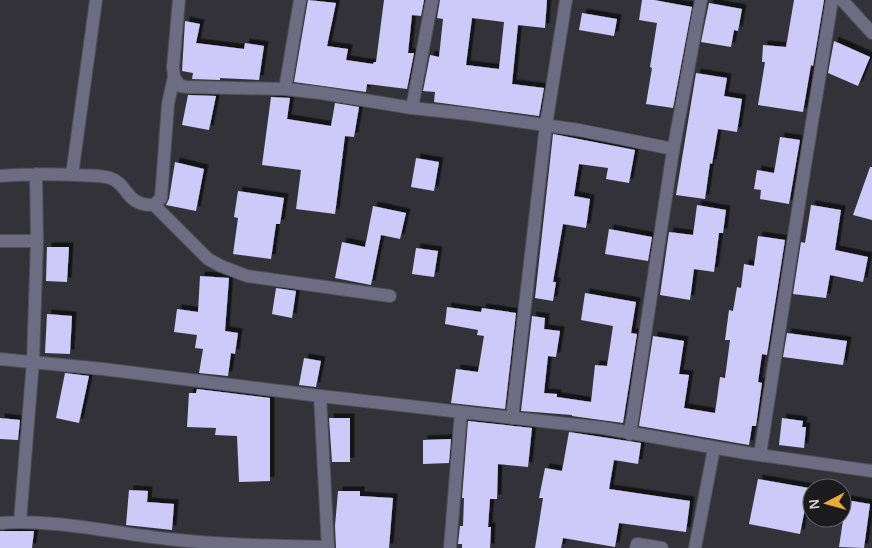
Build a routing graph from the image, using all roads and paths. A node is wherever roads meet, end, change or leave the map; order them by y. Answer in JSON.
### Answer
{"nodes":[{"id":1,"x":96,"y":0,"type":"edge"},
{"id":2,"x":179,"y":0,"type":"edge"},
{"id":3,"x":300,"y":0,"type":"edge"},
{"id":4,"x":432,"y":0,"type":"edge"},
{"id":5,"x":566,"y":0,"type":"edge"},
{"id":6,"x":701,"y":0,"type":"edge"},
{"id":7,"x":832,"y":0,"type":"edge"},
{"id":8,"x":842,"y":0,"type":"edge"},
{"id":9,"x":872,"y":33,"type":"edge"},
{"id":10,"x":174,"y":77,"type":"junction"},
{"id":11,"x":285,"y":89,"type":"junction"},
{"id":12,"x":412,"y":108,"type":"junction"},
{"id":13,"x":546,"y":125,"type":"junction"},
{"id":14,"x":673,"y":149,"type":"junction"},
{"id":15,"x":36,"y":174,"type":"junction"},
{"id":16,"x":72,"y":175,"type":"junction"},
{"id":17,"x":0,"y":176,"type":"edge"},
{"id":18,"x":154,"y":206,"type":"junction"},
{"id":19,"x":0,"y":241,"type":"edge"},
{"id":20,"x":37,"y":242,"type":"junction"},
{"id":21,"x":390,"y":296,"type":"dead end"},
{"id":22,"x":0,"y":359,"type":"edge"},
{"id":23,"x":33,"y":361,"type":"junction"},
{"id":24,"x":320,"y":396,"type":"junction"},
{"id":25,"x":461,"y":412,"type":"junction"},
{"id":26,"x":512,"y":418,"type":"junction"},
{"id":27,"x":630,"y":434,"type":"junction"},
{"id":28,"x":714,"y":448,"type":"junction"},
{"id":29,"x":760,"y":455,"type":"junction"},
{"id":30,"x":872,"y":471,"type":"edge"},
{"id":31,"x":20,"y":522,"type":"junction"},
{"id":32,"x":0,"y":523,"type":"edge"},
{"id":33,"x":207,"y":545,"type":"edge"},
{"id":34,"x":328,"y":547,"type":"edge"},
{"id":35,"x":450,"y":548,"type":"edge"},
{"id":36,"x":636,"y":548,"type":"edge"},
{"id":37,"x":662,"y":548,"type":"edge"},
{"id":38,"x":695,"y":548,"type":"edge"}],
"edges":[{"from":1,"to":16,"type":"street"},
{"from":2,"to":10,"type":"street"},
{"from":3,"to":11,"type":"street"},
{"from":4,"to":12,"type":"street"},
{"from":5,"to":13,"type":"street"},
{"from":6,"to":14,"type":"street"},
{"from":7,"to":29,"type":"street"},
{"from":8,"to":9,"type":"street"},
{"from":10,"to":11,"type":"street"},
{"from":10,"to":18,"type":"street"},
{"from":11,"to":12,"type":"street"},
{"from":12,"to":13,"type":"street"},
{"from":13,"to":14,"type":"street"},
{"from":13,"to":26,"type":"street"},
{"from":14,"to":27,"type":"street"},
{"from":15,"to":16,"type":"street"},
{"from":15,"to":17,"type":"street"},
{"from":15,"to":20,"type":"street"},
{"from":16,"to":18,"type":"street"},
{"from":18,"to":21,"type":"street"},
{"from":19,"to":20,"type":"street"},
{"from":20,"to":23,"type":"street"},
{"from":22,"to":23,"type":"street"},
{"from":23,"to":24,"type":"street"},
{"from":23,"to":31,"type":"street"},
{"from":24,"to":25,"type":"street"},
{"from":24,"to":34,"type":"street"},
{"from":25,"to":26,"type":"street"},
{"from":25,"to":35,"type":"street"},
{"from":26,"to":27,"type":"street"},
{"from":27,"to":28,"type":"street"},
{"from":28,"to":29,"type":"street"},
{"from":28,"to":38,"type":"street"},
{"from":29,"to":30,"type":"street"},
{"from":31,"to":32,"type":"street"},
{"from":31,"to":33,"type":"street"},
{"from":33,"to":34,"type":"street"},
{"from":36,"to":37,"type":"street"}]}
